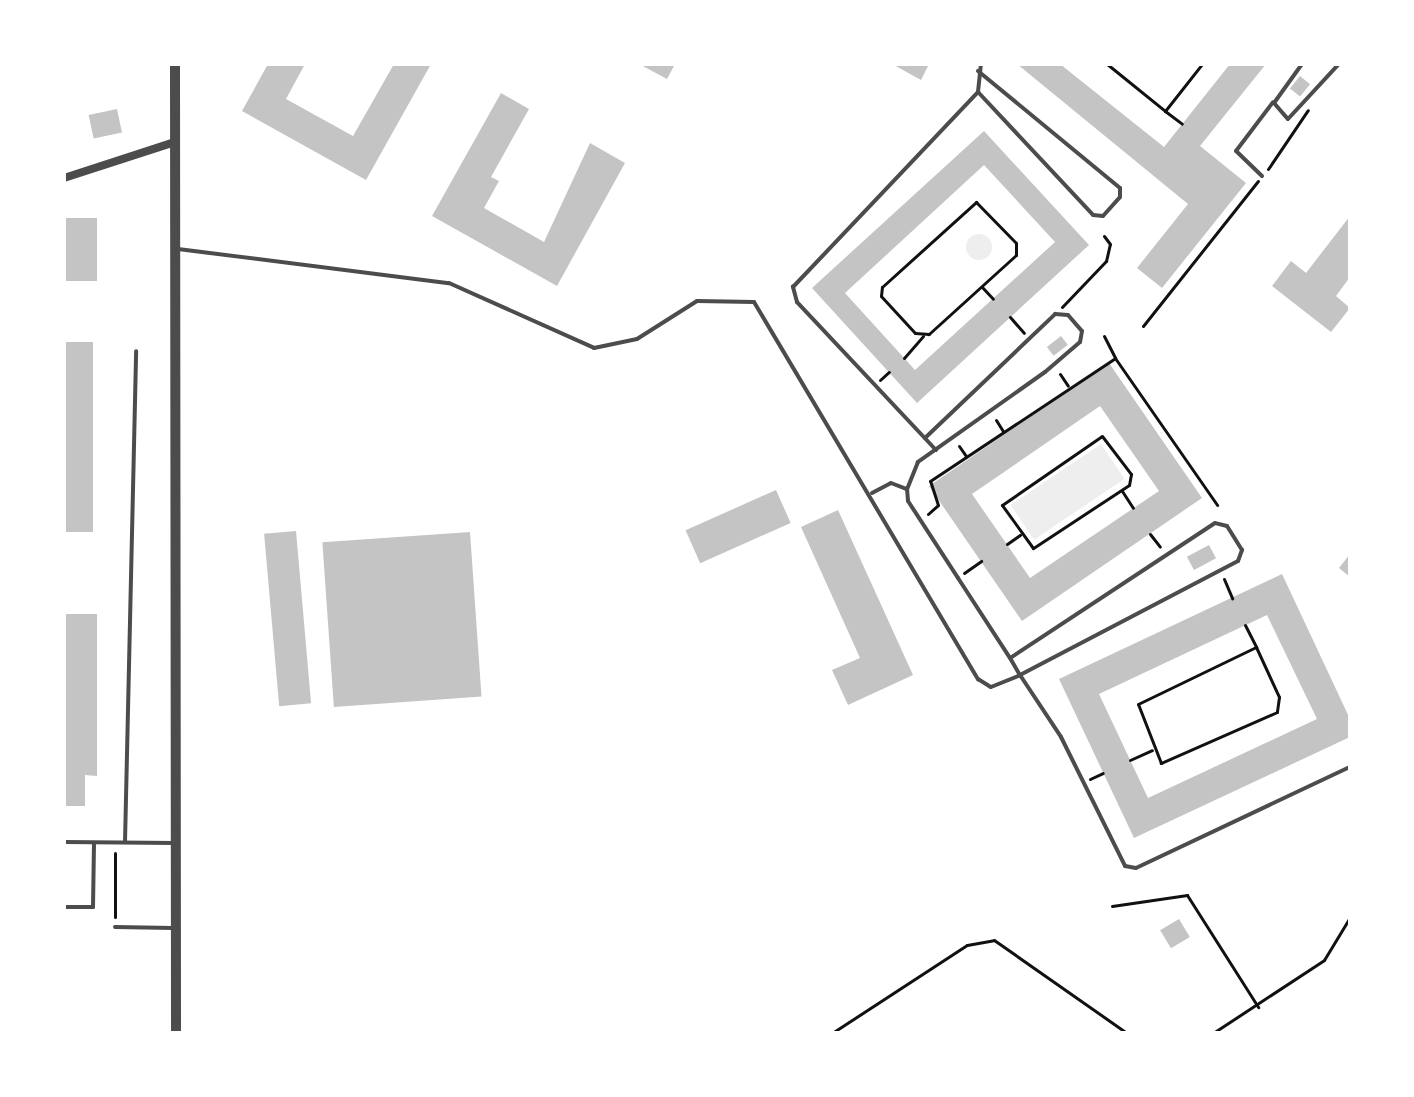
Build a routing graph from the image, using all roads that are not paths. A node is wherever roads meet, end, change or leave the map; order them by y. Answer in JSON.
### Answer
{"nodes":[{"id":1,"x":175,"y":64,"type":"edge"},
{"id":2,"x":981,"y":64,"type":"edge"},
{"id":3,"x":1302,"y":64,"type":"edge"},
{"id":4,"x":1339,"y":64,"type":"edge"},
{"id":5,"x":978,"y":71,"type":"junction"},
{"id":6,"x":978,"y":92,"type":"junction"},
{"id":7,"x":1276,"y":97,"type":"junction"},
{"id":8,"x":175,"y":142,"type":"junction"},
{"id":9,"x":1262,"y":176,"type":"road end"},
{"id":10,"x":64,"y":178,"type":"edge"},
{"id":11,"x":175,"y":249,"type":"junction"},
{"id":12,"x":136,"y":351,"type":"dead end"},
{"id":13,"x":925,"y":438,"type":"junction"},
{"id":14,"x":936,"y":450,"type":"junction"},
{"id":15,"x":907,"y":489,"type":"junction"},
{"id":16,"x":872,"y":493,"type":"junction"},
{"id":17,"x":1010,"y":658,"type":"junction"},
{"id":18,"x":1020,"y":675,"type":"junction"},
{"id":19,"x":1350,"y":767,"type":"edge"},
{"id":20,"x":64,"y":842,"type":"edge"},
{"id":21,"x":94,"y":842,"type":"junction"},
{"id":22,"x":125,"y":842,"type":"junction"},
{"id":23,"x":175,"y":843,"type":"junction"},
{"id":24,"x":64,"y":907,"type":"edge"},
{"id":25,"x":115,"y":927,"type":"road end"},
{"id":26,"x":174,"y":928,"type":"junction"},
{"id":27,"x":176,"y":1033,"type":"edge"}],
"edges":[{"from":1,"to":8,"type":"street"},
{"from":2,"to":5,"type":"lane"},
{"from":3,"to":7,"type":"lane"},
{"from":4,"to":7,"type":"lane"},
{"from":5,"to":6,"type":"lane"},
{"from":5,"to":6,"type":"lane"},
{"from":6,"to":13,"type":"lane"},
{"from":7,"to":9,"type":"lane"},
{"from":8,"to":10,"type":"street"},
{"from":8,"to":11,"type":"street"},
{"from":11,"to":16,"type":"lane"},
{"from":11,"to":23,"type":"street"},
{"from":12,"to":22,"type":"lane"},
{"from":13,"to":14,"type":"lane"},
{"from":13,"to":14,"type":"lane"},
{"from":14,"to":15,"type":"lane"},
{"from":15,"to":16,"type":"lane"},
{"from":15,"to":17,"type":"lane"},
{"from":16,"to":18,"type":"lane"},
{"from":17,"to":18,"type":"lane"},
{"from":17,"to":18,"type":"lane"},
{"from":18,"to":19,"type":"lane"},
{"from":20,"to":21,"type":"lane"},
{"from":21,"to":22,"type":"lane"},
{"from":21,"to":24,"type":"lane"},
{"from":22,"to":23,"type":"lane"},
{"from":23,"to":26,"type":"street"},
{"from":25,"to":26,"type":"lane"},
{"from":26,"to":27,"type":"street"}]}
